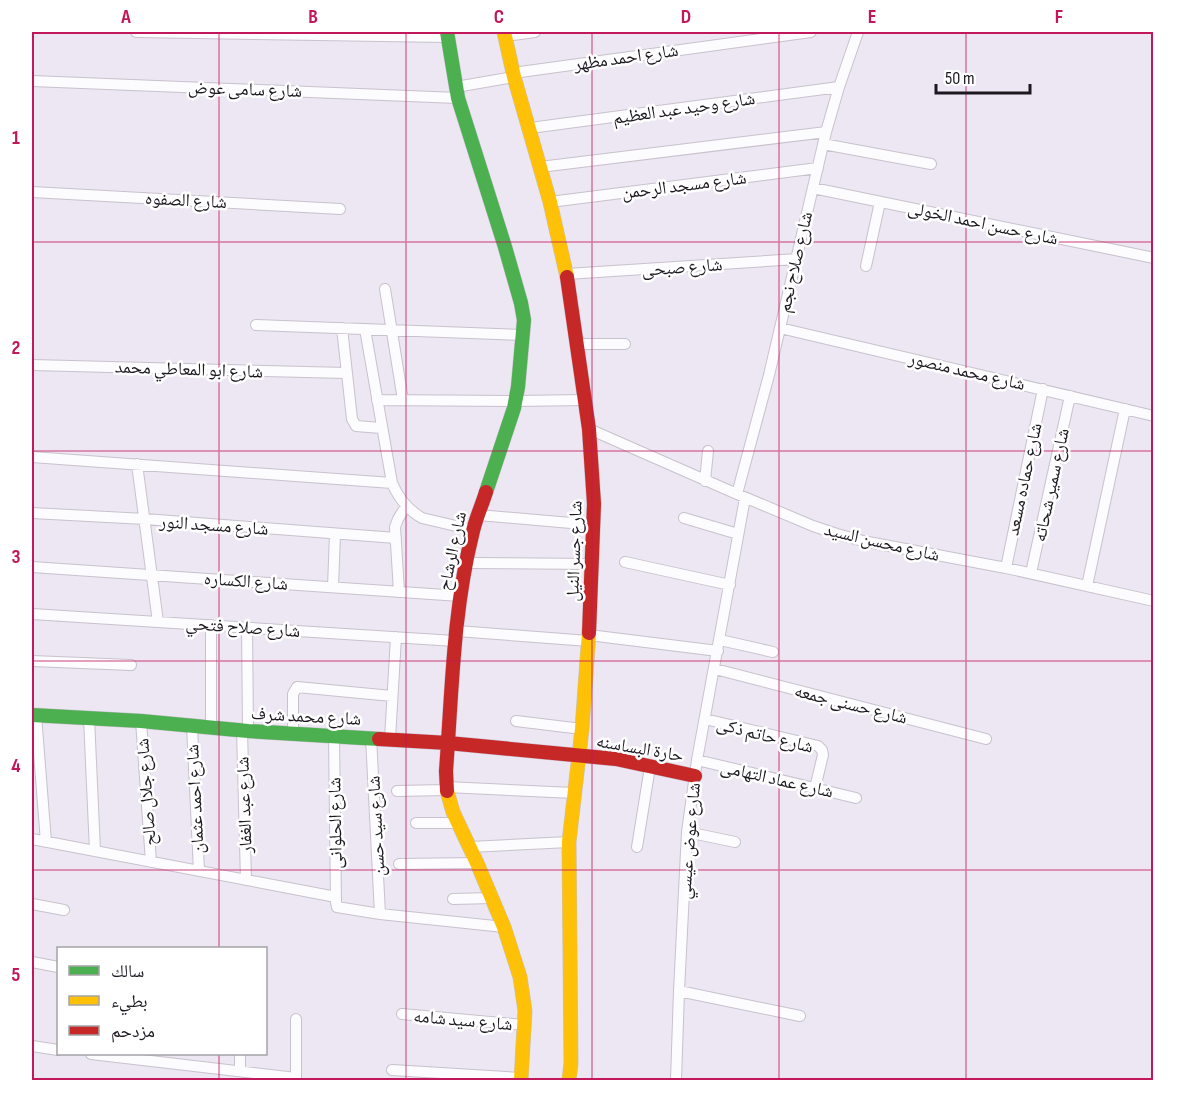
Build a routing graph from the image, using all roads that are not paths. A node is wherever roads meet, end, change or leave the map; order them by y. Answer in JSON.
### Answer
{"nodes":[{"id":1,"x":136,"y":32,"type":"edge"},
{"id":2,"x":535,"y":32,"type":"edge"},
{"id":3,"x":811,"y":32,"type":"edge"},
{"id":4,"x":858,"y":32,"type":"edge"},
{"id":5,"x":447,"y":34,"type":"edge"},
{"id":6,"x":504,"y":34,"type":"edge"},
{"id":7,"x":513,"y":75,"type":"junction"},
{"id":8,"x":32,"y":81,"type":"edge"},
{"id":9,"x":839,"y":87,"type":"junction"},
{"id":10,"x":457,"y":92,"type":"junction"},
{"id":11,"x":530,"y":128,"type":"junction"},
{"id":12,"x":826,"y":132,"type":"junction"},
{"id":13,"x":823,"y":144,"type":"junction"},
{"id":14,"x":931,"y":164,"type":"dead end"},
{"id":15,"x":540,"y":167,"type":"junction"},
{"id":16,"x":818,"y":168,"type":"junction"},
{"id":17,"x":813,"y":188,"type":"junction"},
{"id":18,"x":32,"y":192,"type":"edge"},
{"id":19,"x":550,"y":202,"type":"junction"},
{"id":20,"x":880,"y":202,"type":"junction"},
{"id":21,"x":340,"y":208,"type":"dead end"},
{"id":22,"x":1154,"y":258,"type":"edge"},
{"id":23,"x":796,"y":259,"type":"junction"},
{"id":24,"x":866,"y":266,"type":"dead end"},
{"id":25,"x":567,"y":274,"type":"junction"},
{"id":26,"x":385,"y":289,"type":"dead end"},
{"id":27,"x":256,"y":325,"type":"dead end"},
{"id":28,"x":342,"y":328,"type":"junction"},
{"id":29,"x":780,"y":328,"type":"junction"},
{"id":30,"x":365,"y":329,"type":"junction"},
{"id":31,"x":392,"y":331,"type":"junction"},
{"id":32,"x":522,"y":335,"type":"junction"},
{"id":33,"x":625,"y":344,"type":"dead end"},
{"id":34,"x":577,"y":345,"type":"junction"},
{"id":35,"x":32,"y":364,"type":"edge"},
{"id":36,"x":347,"y":373,"type":"junction"},
{"id":37,"x":1042,"y":389,"type":"junction"},
{"id":38,"x":1070,"y":396,"type":"junction"},
{"id":39,"x":377,"y":400,"type":"junction"},
{"id":40,"x":403,"y":400,"type":"junction"},
{"id":41,"x":585,"y":400,"type":"junction"},
{"id":42,"x":516,"y":401,"type":"junction"},
{"id":43,"x":1125,"y":409,"type":"junction"},
{"id":44,"x":1154,"y":416,"type":"edge"},
{"id":45,"x":381,"y":428,"type":"junction"},
{"id":46,"x":590,"y":429,"type":"junction"},
{"id":47,"x":708,"y":451,"type":"dead end"},
{"id":48,"x":32,"y":457,"type":"edge"},
{"id":49,"x":137,"y":464,"type":"junction"},
{"id":50,"x":705,"y":481,"type":"junction"},
{"id":51,"x":392,"y":483,"type":"junction"},
{"id":52,"x":741,"y":496,"type":"junction"},
{"id":53,"x":406,"y":506,"type":"junction"},
{"id":54,"x":32,"y":513,"type":"edge"},
{"id":55,"x":478,"y":515,"type":"junction"},
{"id":56,"x":684,"y":518,"type":"dead end"},
{"id":57,"x":145,"y":519,"type":"junction"},
{"id":58,"x":594,"y":525,"type":"junction"},
{"id":59,"x":473,"y":530,"type":"junction"},
{"id":60,"x":335,"y":534,"type":"junction"},
{"id":61,"x":738,"y":534,"type":"junction"},
{"id":62,"x":396,"y":538,"type":"junction"},
{"id":63,"x":625,"y":562,"type":"dead end"},
{"id":64,"x":466,"y":563,"type":"junction"},
{"id":65,"x":592,"y":564,"type":"junction"},
{"id":66,"x":32,"y":567,"type":"edge"},
{"id":67,"x":1006,"y":568,"type":"junction"},
{"id":68,"x":1031,"y":573,"type":"junction"},
{"id":69,"x":153,"y":575,"type":"junction"},
{"id":70,"x":730,"y":585,"type":"junction"},
{"id":71,"x":1087,"y":586,"type":"junction"},
{"id":72,"x":333,"y":587,"type":"junction"},
{"id":73,"x":399,"y":592,"type":"junction"},
{"id":74,"x":460,"y":596,"type":"junction"},
{"id":75,"x":1154,"y":601,"type":"edge"},
{"id":76,"x":32,"y":614,"type":"edge"},
{"id":77,"x":158,"y":622,"type":"junction"},
{"id":78,"x":211,"y":625,"type":"junction"},
{"id":79,"x":248,"y":627,"type":"junction"},
{"id":80,"x":456,"y":636,"type":"junction"},
{"id":81,"x":396,"y":637,"type":"junction"},
{"id":82,"x":589,"y":638,"type":"junction"},
{"id":83,"x":719,"y":646,"type":"junction"},
{"id":84,"x":773,"y":652,"type":"dead end"},
{"id":85,"x":32,"y":661,"type":"edge"},
{"id":86,"x":131,"y":665,"type":"dead end"},
{"id":87,"x":715,"y":669,"type":"junction"},
{"id":88,"x":392,"y":696,"type":"junction"},
{"id":89,"x":34,"y":715,"type":"edge"},
{"id":90,"x":89,"y":718,"type":"junction"},
{"id":91,"x":705,"y":719,"type":"junction"},
{"id":92,"x":141,"y":721,"type":"junction"},
{"id":93,"x":516,"y":721,"type":"dead end"},
{"id":94,"x":192,"y":726,"type":"junction"},
{"id":95,"x":211,"y":728,"type":"junction"},
{"id":96,"x":582,"y":729,"type":"junction"},
{"id":97,"x":245,"y":730,"type":"junction"},
{"id":98,"x":293,"y":733,"type":"junction"},
{"id":99,"x":334,"y":736,"type":"junction"},
{"id":100,"x":371,"y":737,"type":"junction"},
{"id":101,"x":390,"y":739,"type":"junction"},
{"id":102,"x":987,"y":739,"type":"dead end"},
{"id":103,"x":448,"y":743,"type":"junction"},
{"id":104,"x":579,"y":756,"type":"junction"},
{"id":105,"x":697,"y":760,"type":"junction"},
{"id":106,"x":650,"y":767,"type":"junction"},
{"id":107,"x":695,"y":776,"type":"junction"},
{"id":108,"x":815,"y":788,"type":"junction"},
{"id":109,"x":446,"y":789,"type":"junction"},
{"id":110,"x":397,"y":791,"type":"dead end"},
{"id":111,"x":574,"y":793,"type":"junction"},
{"id":112,"x":856,"y":798,"type":"dead end"},
{"id":113,"x":458,"y":822,"type":"junction"},
{"id":114,"x":416,"y":823,"type":"dead end"},
{"id":115,"x":687,"y":832,"type":"junction"},
{"id":116,"x":32,"y":839,"type":"edge"},
{"id":117,"x":46,"y":842,"type":"junction"},
{"id":118,"x":569,"y":842,"type":"junction"},
{"id":119,"x":735,"y":842,"type":"dead end"},
{"id":120,"x":470,"y":847,"type":"junction"},
{"id":121,"x":637,"y":847,"type":"dead end"},
{"id":122,"x":95,"y":851,"type":"junction"},
{"id":123,"x":151,"y":862,"type":"junction"},
{"id":124,"x":477,"y":863,"type":"junction"},
{"id":125,"x":399,"y":864,"type":"dead end"},
{"id":126,"x":199,"y":871,"type":"junction"},
{"id":127,"x":246,"y":880,"type":"junction"},
{"id":128,"x":336,"y":897,"type":"junction"},
{"id":129,"x":492,"y":898,"type":"junction"},
{"id":130,"x":453,"y":899,"type":"dead end"},
{"id":131,"x":32,"y":904,"type":"edge"},
{"id":132,"x":64,"y":910,"type":"dead end"},
{"id":133,"x":380,"y":914,"type":"junction"},
{"id":134,"x":504,"y":927,"type":"junction"},
{"id":135,"x":32,"y":962,"type":"edge"},
{"id":136,"x":57,"y":967,"type":"edge"},
{"id":137,"x":679,"y":991,"type":"junction"},
{"id":138,"x":402,"y":1014,"type":"dead end"},
{"id":139,"x":800,"y":1016,"type":"dead end"},
{"id":140,"x":296,"y":1019,"type":"dead end"},
{"id":141,"x":524,"y":1025,"type":"junction"},
{"id":142,"x":32,"y":1046,"type":"edge"},
{"id":143,"x":57,"y":1050,"type":"edge"},
{"id":144,"x":108,"y":1055,"type":"edge"},
{"id":145,"x":240,"y":1055,"type":"edge"},
{"id":146,"x":392,"y":1070,"type":"dead end"},
{"id":147,"x":240,"y":1071,"type":"junction"},
{"id":148,"x":271,"y":1078,"type":"edge"},
{"id":149,"x":296,"y":1079,"type":"edge"},
{"id":150,"x":522,"y":1079,"type":"edge"},
{"id":151,"x":569,"y":1080,"type":"edge"},
{"id":152,"x":676,"y":1080,"type":"edge"}],
"edges":[{"from":1,"to":5,"type":"street"},
{"from":2,"to":6,"type":"street"},
{"from":3,"to":7,"type":"street","name":"شارع احمد مظهر"},
{"from":4,"to":9,"type":"street","name":"شارع صلاح نجم"},
{"from":5,"to":10,"type":"street","name":"شارع الرشاح"},
{"from":6,"to":7,"type":"street","name":"شارع جسر النيل"},
{"from":7,"to":10,"type":"street","name":"شارع احمد مظهر"},
{"from":7,"to":11,"type":"street","name":"شارع جسر النيل"},
{"from":8,"to":10,"type":"street","name":"شارع سامى عوض"},
{"from":9,"to":11,"type":"street","name":"شارع وحيد عبد العظيم"},
{"from":9,"to":12,"type":"street","name":"شارع صلاح نجم"},
{"from":10,"to":32,"type":"street","name":"شارع الرشاح"},
{"from":11,"to":15,"type":"street","name":"شارع جسر النيل"},
{"from":12,"to":13,"type":"street","name":"شارع صلاح نجم"},
{"from":12,"to":15,"type":"street"},
{"from":13,"to":14,"type":"street"},
{"from":13,"to":16,"type":"street","name":"شارع صلاح نجم"},
{"from":15,"to":19,"type":"street","name":"شارع جسر النيل"},
{"from":16,"to":17,"type":"street","name":"شارع صلاح نجم"},
{"from":16,"to":19,"type":"street","name":"شارع مسجد الرحمن"},
{"from":17,"to":20,"type":"street","name":"شارع حسن احمد الخولى"},
{"from":17,"to":23,"type":"street","name":"شارع صلاح نجم"},
{"from":18,"to":21,"type":"street","name":"شارع الصفوه"},
{"from":19,"to":25,"type":"street","name":"شارع جسر النيل"},
{"from":20,"to":22,"type":"street","name":"شارع حسن احمد الخولى"},
{"from":20,"to":24,"type":"street"},
{"from":23,"to":25,"type":"street","name":"شارع صبحى"},
{"from":23,"to":29,"type":"street","name":"شارع صلاح نجم"},
{"from":25,"to":34,"type":"street","name":"شارع جسر النيل"},
{"from":26,"to":31,"type":"street"},
{"from":27,"to":28,"type":"street"},
{"from":28,"to":30,"type":"street"},
{"from":28,"to":36,"type":"street"},
{"from":29,"to":37,"type":"street","name":"شارع محمد منصور"},
{"from":29,"to":52,"type":"street","name":"شارع صلاح نجم"},
{"from":30,"to":31,"type":"street"},
{"from":30,"to":39,"type":"street"},
{"from":31,"to":32,"type":"street"},
{"from":31,"to":40,"type":"street"},
{"from":32,"to":42,"type":"street","name":"شارع الرشاح"},
{"from":33,"to":34,"type":"street"},
{"from":34,"to":41,"type":"street","name":"شارع جسر النيل"},
{"from":35,"to":36,"type":"street","name":"شارع ابو المعاطي محمد"},
{"from":36,"to":45,"type":"street"},
{"from":37,"to":38,"type":"street","name":"شارع محمد منصور"},
{"from":37,"to":67,"type":"street","name":"شارع حماده مسعد"},
{"from":38,"to":43,"type":"street","name":"شارع محمد منصور"},
{"from":38,"to":68,"type":"street","name":"شارع سمير شحاته"},
{"from":39,"to":40,"type":"street"},
{"from":39,"to":45,"type":"street"},
{"from":40,"to":42,"type":"street"},
{"from":41,"to":42,"type":"street"},
{"from":41,"to":46,"type":"street","name":"شارع جسر النيل"},
{"from":42,"to":55,"type":"street","name":"شارع الرشاح"},
{"from":43,"to":44,"type":"street","name":"شارع محمد منصور"},
{"from":43,"to":71,"type":"street"},
{"from":45,"to":51,"type":"street"},
{"from":46,"to":50,"type":"street","name":"شارع محسن السيد"},
{"from":46,"to":58,"type":"street","name":"شارع جسر النيل"},
{"from":47,"to":50,"type":"street"},
{"from":48,"to":49,"type":"street"},
{"from":49,"to":51,"type":"street"},
{"from":49,"to":57,"type":"street"},
{"from":50,"to":52,"type":"street","name":"شارع محسن السيد"},
{"from":51,"to":53,"type":"street"},
{"from":52,"to":61,"type":"street","name":"شارع عوض عيسي"},
{"from":52,"to":67,"type":"street","name":"شارع محسن السيد"},
{"from":53,"to":59,"type":"street"},
{"from":53,"to":62,"type":"street"},
{"from":54,"to":57,"type":"street","name":"شارع مسجد النور"},
{"from":55,"to":58,"type":"street"},
{"from":55,"to":59,"type":"street","name":"شارع الرشاح"},
{"from":56,"to":61,"type":"street"},
{"from":57,"to":60,"type":"street","name":"شارع مسجد النور"},
{"from":57,"to":69,"type":"street"},
{"from":58,"to":65,"type":"street","name":"شارع جسر النيل"},
{"from":59,"to":64,"type":"street","name":"شارع الرشاح"},
{"from":60,"to":62,"type":"street","name":"شارع مسجد النور"},
{"from":60,"to":72,"type":"street"},
{"from":61,"to":70,"type":"street","name":"شارع عوض عيسي"},
{"from":62,"to":73,"type":"street"},
{"from":63,"to":70,"type":"street"},
{"from":64,"to":65,"type":"street"},
{"from":64,"to":74,"type":"street","name":"شارع الرشاح"},
{"from":65,"to":82,"type":"street","name":"شارع جسر النيل"},
{"from":66,"to":69,"type":"street","name":"شارع الكساره"},
{"from":67,"to":68,"type":"street","name":"شارع محسن السيد"},
{"from":68,"to":71,"type":"street","name":"شارع محسن السيد"},
{"from":69,"to":72,"type":"street","name":"شارع الكساره"},
{"from":69,"to":77,"type":"street"},
{"from":70,"to":83,"type":"street","name":"شارع عوض عيسي"},
{"from":71,"to":75,"type":"street","name":"شارع محسن السيد"},
{"from":72,"to":73,"type":"street","name":"شارع الكساره"},
{"from":73,"to":74,"type":"street","name":"شارع الكساره"},
{"from":74,"to":80,"type":"street","name":"شارع الرشاح"},
{"from":76,"to":77,"type":"street","name":"شارع صلاح فتحي"},
{"from":77,"to":78,"type":"street","name":"شارع صلاح فتحي"},
{"from":78,"to":79,"type":"street","name":"شارع صلاح فتحي"},
{"from":78,"to":95,"type":"street"},
{"from":79,"to":81,"type":"street","name":"شارع صلاح فتحي"},
{"from":79,"to":97,"type":"street","name":"شارع عبد الغفار"},
{"from":80,"to":81,"type":"street","name":"شارع صلاح فتحي"},
{"from":80,"to":82,"type":"street","name":"شارع صلاح فتحي"},
{"from":80,"to":103,"type":"street","name":"شارع الرشاح"},
{"from":81,"to":88,"type":"street"},
{"from":82,"to":83,"type":"street","name":"شارع صلاح فتحي"},
{"from":82,"to":96,"type":"street","name":"شارع جسر النيل"},
{"from":83,"to":84,"type":"street","name":"شارع صلاح فتحي"},
{"from":83,"to":87,"type":"street","name":"شارع عوض عيسي"},
{"from":85,"to":86,"type":"street"},
{"from":87,"to":91,"type":"street","name":"شارع عوض عيسي"},
{"from":87,"to":102,"type":"street","name":"شارع حسنى جمعه"},
{"from":88,"to":98,"type":"street"},
{"from":88,"to":101,"type":"street"},
{"from":89,"to":90,"type":"street","name":"شارع محمد شرف"},
{"from":89,"to":117,"type":"street"},
{"from":90,"to":92,"type":"street","name":"شارع محمد شرف"},
{"from":90,"to":122,"type":"street"},
{"from":91,"to":105,"type":"street","name":"شارع عوض عيسي"},
{"from":91,"to":108,"type":"street","name":"شارع حاتم ذكى"},
{"from":92,"to":94,"type":"street","name":"شارع محمد شرف"},
{"from":92,"to":123,"type":"street","name":"شارع جلال صالح"},
{"from":93,"to":96,"type":"street"},
{"from":94,"to":95,"type":"street","name":"شارع محمد شرف"},
{"from":94,"to":126,"type":"street","name":"شارع احمد عثمان"},
{"from":95,"to":97,"type":"street","name":"شارع محمد شرف"},
{"from":96,"to":104,"type":"street","name":"شارع جسر النيل"},
{"from":97,"to":98,"type":"street","name":"شارع محمد شرف"},
{"from":97,"to":127,"type":"street","name":"شارع عبد الغفار"},
{"from":98,"to":99,"type":"street","name":"شارع محمد شرف"},
{"from":99,"to":100,"type":"street","name":"شارع محمد شرف"},
{"from":99,"to":128,"type":"street","name":"شارع الحلوانى"},
{"from":100,"to":101,"type":"street","name":"شارع محمد شرف"},
{"from":100,"to":133,"type":"street","name":"شارع سيد حسن"},
{"from":101,"to":103,"type":"street","name":"شارع محمد شرف"},
{"from":103,"to":104,"type":"street","name":"شارع محمد شرف"},
{"from":103,"to":109,"type":"street","name":"شارع الرشاح"},
{"from":104,"to":106,"type":"street","name":"حارة البساسنه"},
{"from":104,"to":111,"type":"street","name":"شارع جسر النيل"},
{"from":105,"to":107,"type":"street","name":"شارع عوض عيسي"},
{"from":105,"to":108,"type":"street","name":"شارع عماد التهامى"},
{"from":106,"to":107,"type":"street","name":"حارة البساسنه"},
{"from":106,"to":121,"type":"street"},
{"from":107,"to":115,"type":"street","name":"شارع عوض عيسي"},
{"from":108,"to":112,"type":"street","name":"شارع عماد التهامى"},
{"from":109,"to":110,"type":"street"},
{"from":109,"to":111,"type":"street"},
{"from":109,"to":113,"type":"street","name":"شارع الرشاح"},
{"from":111,"to":118,"type":"street","name":"شارع جسر النيل"},
{"from":113,"to":114,"type":"street"},
{"from":113,"to":120,"type":"street","name":"شارع الرشاح"},
{"from":115,"to":119,"type":"street"},
{"from":115,"to":137,"type":"street","name":"شارع عوض عيسي"},
{"from":116,"to":117,"type":"street"},
{"from":117,"to":122,"type":"street"},
{"from":118,"to":120,"type":"street"},
{"from":118,"to":151,"type":"street","name":"شارع جسر النيل"},
{"from":120,"to":124,"type":"street","name":"شارع الرشاح"},
{"from":122,"to":123,"type":"street"},
{"from":123,"to":126,"type":"street"},
{"from":124,"to":125,"type":"street"},
{"from":124,"to":129,"type":"street","name":"شارع الرشاح"},
{"from":126,"to":127,"type":"street"},
{"from":127,"to":128,"type":"street"},
{"from":128,"to":133,"type":"street","name":"شارع الحلوانى"},
{"from":129,"to":130,"type":"street"},
{"from":129,"to":134,"type":"street","name":"شارع الرشاح"},
{"from":131,"to":132,"type":"street"},
{"from":133,"to":134,"type":"street"},
{"from":134,"to":141,"type":"street","name":"شارع الرشاح"},
{"from":135,"to":136,"type":"street"},
{"from":137,"to":139,"type":"street"},
{"from":137,"to":152,"type":"street","name":"شارع عوض عيسي"},
{"from":138,"to":141,"type":"street","name":"شارع سيد شامه"},
{"from":140,"to":149,"type":"street"},
{"from":141,"to":150,"type":"street","name":"شارع الرشاح"},
{"from":142,"to":143,"type":"street"},
{"from":144,"to":147,"type":"street"},
{"from":145,"to":147,"type":"street"},
{"from":146,"to":150,"type":"street"},
{"from":147,"to":148,"type":"street"},
{"from":148,"to":149,"type":"street"}]}
